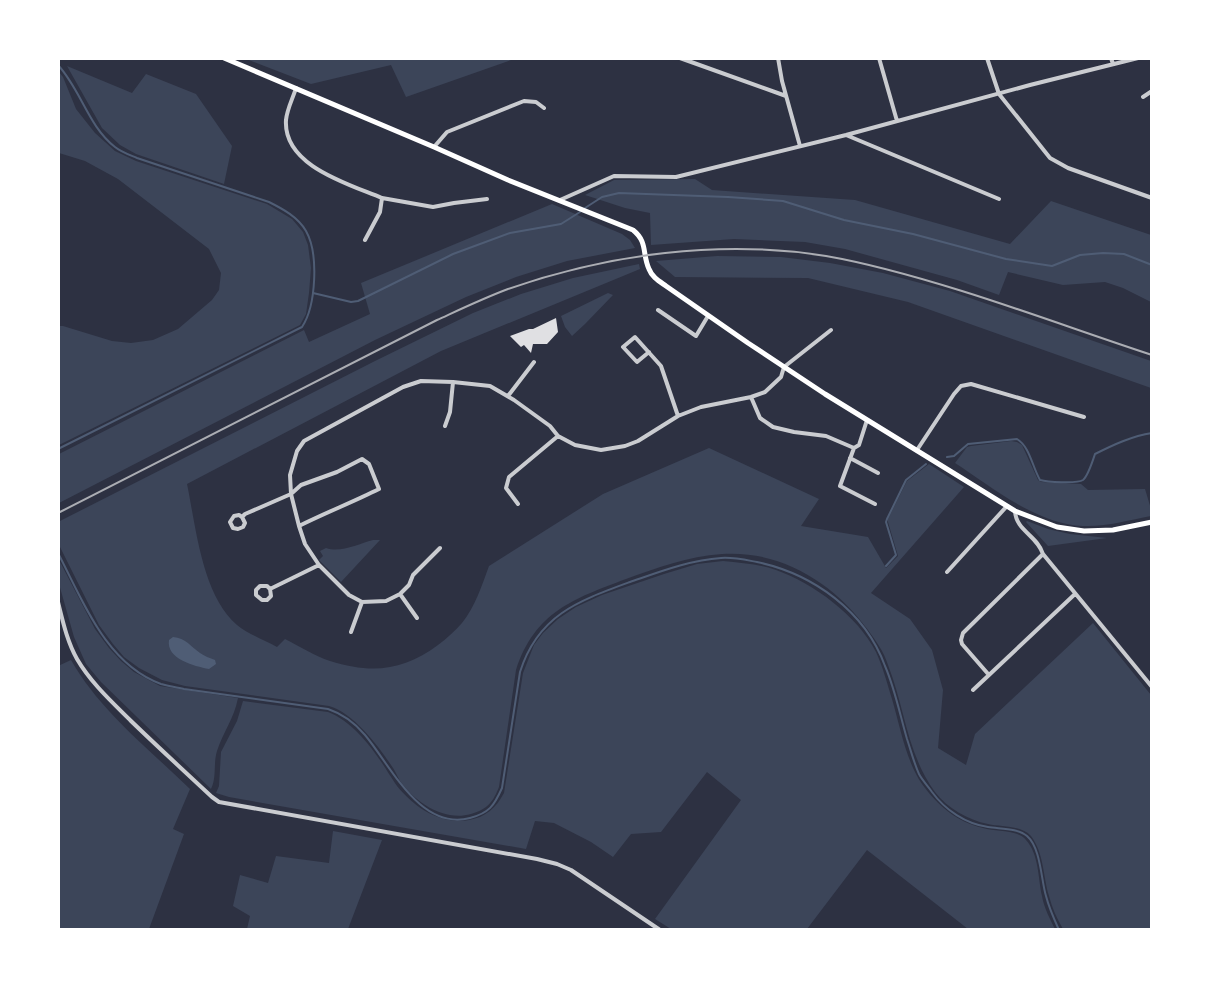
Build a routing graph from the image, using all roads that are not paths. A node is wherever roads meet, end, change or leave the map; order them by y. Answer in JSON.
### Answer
{"nodes":[{"id":1,"x":224,"y":58,"type":"edge"},
{"id":2,"x":680,"y":58,"type":"edge"},
{"id":3,"x":778,"y":58,"type":"edge"},
{"id":4,"x":879,"y":58,"type":"edge"},
{"id":5,"x":987,"y":58,"type":"edge"},
{"id":6,"x":1111,"y":58,"type":"edge"},
{"id":7,"x":1138,"y":58,"type":"edge"},
{"id":8,"x":1113,"y":64,"type":"junction"},
{"id":9,"x":296,"y":88,"type":"junction"},
{"id":10,"x":1152,"y":91,"type":"edge"},
{"id":11,"x":999,"y":94,"type":"junction"},
{"id":12,"x":786,"y":96,"type":"junction"},
{"id":13,"x":1143,"y":97,"type":"dead end"},
{"id":14,"x":544,"y":108,"type":"dead end"},
{"id":15,"x":897,"y":121,"type":"junction"},
{"id":16,"x":846,"y":135,"type":"junction"},
{"id":17,"x":800,"y":146,"type":"junction"},
{"id":18,"x":434,"y":147,"type":"junction"},
{"id":19,"x":382,"y":198,"type":"junction"},
{"id":20,"x":1152,"y":198,"type":"edge"},
{"id":21,"x":487,"y":199,"type":"dead end"},
{"id":22,"x":999,"y":199,"type":"dead end"},
{"id":23,"x":560,"y":200,"type":"junction"},
{"id":24,"x":365,"y":240,"type":"dead end"},
{"id":25,"x":658,"y":310,"type":"dead end"},
{"id":26,"x":708,"y":316,"type":"junction"},
{"id":27,"x":831,"y":330,"type":"dead end"},
{"id":28,"x":649,"y":352,"type":"junction"},
{"id":29,"x":534,"y":362,"type":"dead end"},
{"id":30,"x":783,"y":367,"type":"junction"},
{"id":31,"x":453,"y":382,"type":"junction"},
{"id":32,"x":508,"y":396,"type":"junction"},
{"id":33,"x":751,"y":397,"type":"junction"},
{"id":34,"x":678,"y":416,"type":"junction"},
{"id":35,"x":1084,"y":417,"type":"dead end"},
{"id":36,"x":867,"y":420,"type":"junction"},
{"id":37,"x":445,"y":426,"type":"dead end"},
{"id":38,"x":558,"y":436,"type":"junction"},
{"id":39,"x":854,"y":448,"type":"junction"},
{"id":40,"x":917,"y":450,"type":"junction"},
{"id":41,"x":850,"y":458,"type":"junction"},
{"id":42,"x":878,"y":473,"type":"dead end"},
{"id":43,"x":291,"y":494,"type":"junction"},
{"id":44,"x":519,"y":504,"type":"dead end"},
{"id":45,"x":875,"y":504,"type":"dead end"},
{"id":46,"x":1004,"y":504,"type":"junction"},
{"id":47,"x":1015,"y":511,"type":"junction"},
{"id":48,"x":242,"y":517,"type":"dead end"},
{"id":49,"x":1152,"y":522,"type":"edge"},
{"id":50,"x":299,"y":526,"type":"junction"},
{"id":51,"x":440,"y":548,"type":"dead end"},
{"id":52,"x":1043,"y":554,"type":"junction"},
{"id":53,"x":319,"y":565,"type":"junction"},
{"id":54,"x":947,"y":572,"type":"dead end"},
{"id":55,"x":270,"y":589,"type":"junction"},
{"id":56,"x":400,"y":594,"type":"junction"},
{"id":57,"x":1076,"y":594,"type":"junction"},
{"id":58,"x":58,"y":602,"type":"edge"},
{"id":59,"x":362,"y":602,"type":"junction"},
{"id":60,"x":417,"y":618,"type":"dead end"},
{"id":61,"x":351,"y":632,"type":"dead end"},
{"id":62,"x":989,"y":675,"type":"junction"},
{"id":63,"x":1152,"y":687,"type":"edge"},
{"id":64,"x":973,"y":690,"type":"dead end"},
{"id":65,"x":660,"y":930,"type":"edge"}],
"edges":[{"from":1,"to":9,"type":"main road"},
{"from":2,"to":12,"type":"street"},
{"from":3,"to":12,"type":"street"},
{"from":4,"to":15,"type":"street"},
{"from":5,"to":11,"type":"street"},
{"from":6,"to":8,"type":"street"},
{"from":7,"to":8,"type":"street"},
{"from":8,"to":11,"type":"street"},
{"from":9,"to":18,"type":"main road"},
{"from":9,"to":19,"type":"street"},
{"from":10,"to":13,"type":"street"},
{"from":11,"to":15,"type":"street"},
{"from":11,"to":20,"type":"street"},
{"from":12,"to":17,"type":"street"},
{"from":14,"to":18,"type":"street"},
{"from":15,"to":16,"type":"street"},
{"from":16,"to":17,"type":"street"},
{"from":16,"to":22,"type":"street"},
{"from":17,"to":23,"type":"street"},
{"from":18,"to":23,"type":"main road"},
{"from":19,"to":21,"type":"street"},
{"from":19,"to":24,"type":"street"},
{"from":23,"to":26,"type":"main road"},
{"from":25,"to":26,"type":"street"},
{"from":26,"to":30,"type":"main road"},
{"from":27,"to":30,"type":"street"},
{"from":28,"to":28,"type":"street"},
{"from":28,"to":34,"type":"street"},
{"from":29,"to":32,"type":"street"},
{"from":30,"to":33,"type":"street"},
{"from":30,"to":36,"type":"main road"},
{"from":31,"to":32,"type":"street"},
{"from":31,"to":37,"type":"street"},
{"from":31,"to":43,"type":"street"},
{"from":32,"to":38,"type":"street"},
{"from":33,"to":34,"type":"street"},
{"from":33,"to":39,"type":"street"},
{"from":34,"to":38,"type":"street"},
{"from":35,"to":40,"type":"street"},
{"from":36,"to":39,"type":"street"},
{"from":36,"to":40,"type":"main road"},
{"from":38,"to":44,"type":"street"},
{"from":39,"to":41,"type":"street"},
{"from":40,"to":46,"type":"main road"},
{"from":41,"to":42,"type":"street"},
{"from":41,"to":45,"type":"street"},
{"from":43,"to":48,"type":"street"},
{"from":43,"to":50,"type":"street"},
{"from":43,"to":50,"type":"street"},
{"from":46,"to":47,"type":"main road"},
{"from":46,"to":54,"type":"street"},
{"from":47,"to":49,"type":"main road"},
{"from":47,"to":52,"type":"street"},
{"from":50,"to":53,"type":"street"},
{"from":51,"to":56,"type":"street"},
{"from":52,"to":57,"type":"street"},
{"from":52,"to":62,"type":"street"},
{"from":53,"to":55,"type":"street"},
{"from":53,"to":59,"type":"street"},
{"from":55,"to":55,"type":"street"},
{"from":56,"to":59,"type":"street"},
{"from":56,"to":60,"type":"street"},
{"from":57,"to":62,"type":"street"},
{"from":57,"to":63,"type":"street"},
{"from":58,"to":65,"type":"street"},
{"from":59,"to":61,"type":"street"},
{"from":62,"to":64,"type":"street"}]}
